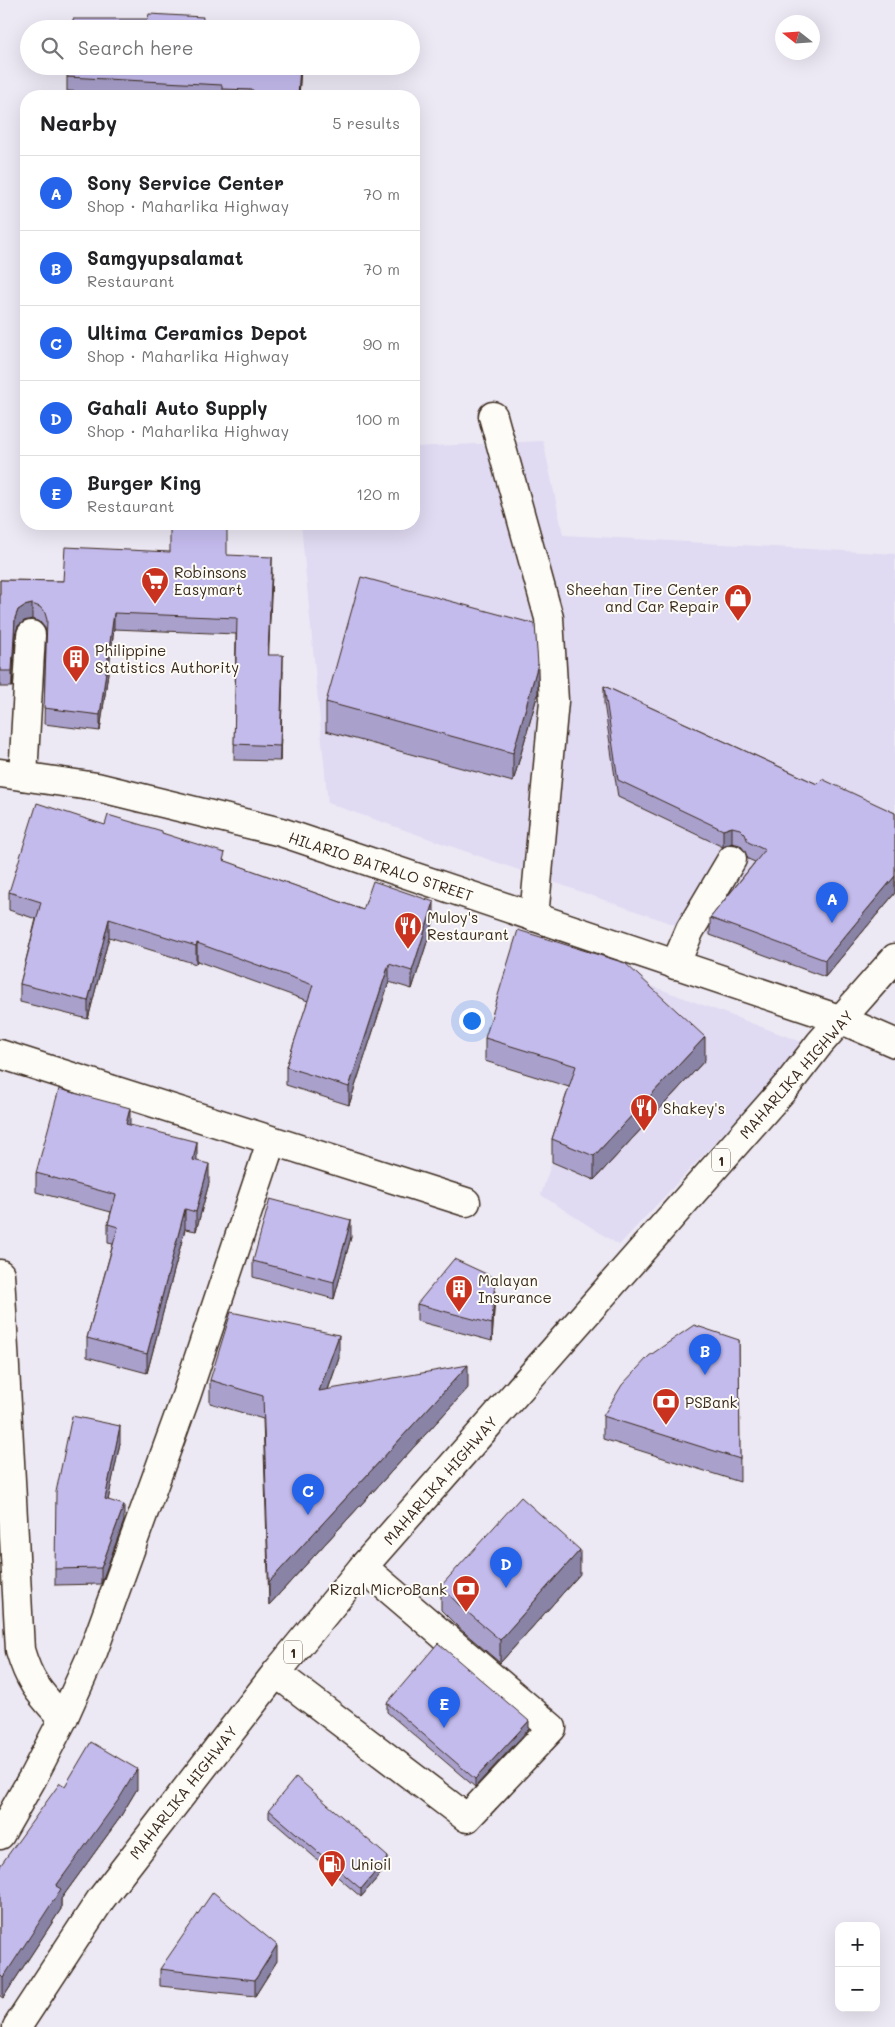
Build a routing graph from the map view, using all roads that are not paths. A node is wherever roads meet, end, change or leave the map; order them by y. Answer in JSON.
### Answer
{"nodes":[{"id":1,"x":493,"y":416,"type":"dead end"},
{"id":2,"x":31,"y":635,"type":"dead end"},
{"id":3,"x":12,"y":774,"type":"edge"},
{"id":4,"x":732,"y":859,"type":"dead end"},
{"id":5,"x":534,"y":917,"type":"junction"},
{"id":6,"x":895,"y":958,"type":"edge"},
{"id":7,"x":675,"y":965,"type":"junction"},
{"id":8,"x":842,"y":1020,"type":"junction"},
{"id":9,"x":895,"y":1043,"type":"edge"},
{"id":10,"x":0,"y":1054,"type":"edge"},
{"id":11,"x":272,"y":1142,"type":"junction"},
{"id":12,"x":466,"y":1202,"type":"dead end"},
{"id":13,"x":0,"y":1274,"type":"edge"},
{"id":14,"x":363,"y":1568,"type":"junction"},
{"id":15,"x":276,"y":1673,"type":"junction"},
{"id":16,"x":63,"y":1719,"type":"junction"},
{"id":17,"x":0,"y":1835,"type":"edge"},
{"id":18,"x":17,"y":2027,"type":"edge"}],
"edges":[{"from":1,"to":5,"type":"street"},
{"from":2,"to":3,"type":"street"},
{"from":3,"to":5,"type":"street","name":"HILARIO BATRALO STREET"},
{"from":4,"to":7,"type":"street"},
{"from":5,"to":7,"type":"street","name":"HILARIO BATRALO STREET"},
{"from":6,"to":8,"type":"street","name":"MAHARLIKA HIGHWAY","number":"1"},
{"from":7,"to":8,"type":"street","name":"HILARIO BATRALO STREET"},
{"from":8,"to":9,"type":"street","name":"HILARIO BATRALO STREET"},
{"from":8,"to":14,"type":"street","name":"MAHARLIKA HIGHWAY","number":"1"},
{"from":10,"to":11,"type":"street"},
{"from":11,"to":12,"type":"street"},
{"from":11,"to":16,"type":"street"},
{"from":13,"to":16,"type":"street"},
{"from":14,"to":15,"type":"street","name":"MAHARLIKA HIGHWAY","number":"1"},
{"from":14,"to":15,"type":"street"},
{"from":15,"to":18,"type":"street","name":"MAHARLIKA HIGHWAY","number":"1"},
{"from":16,"to":17,"type":"street"}]}
